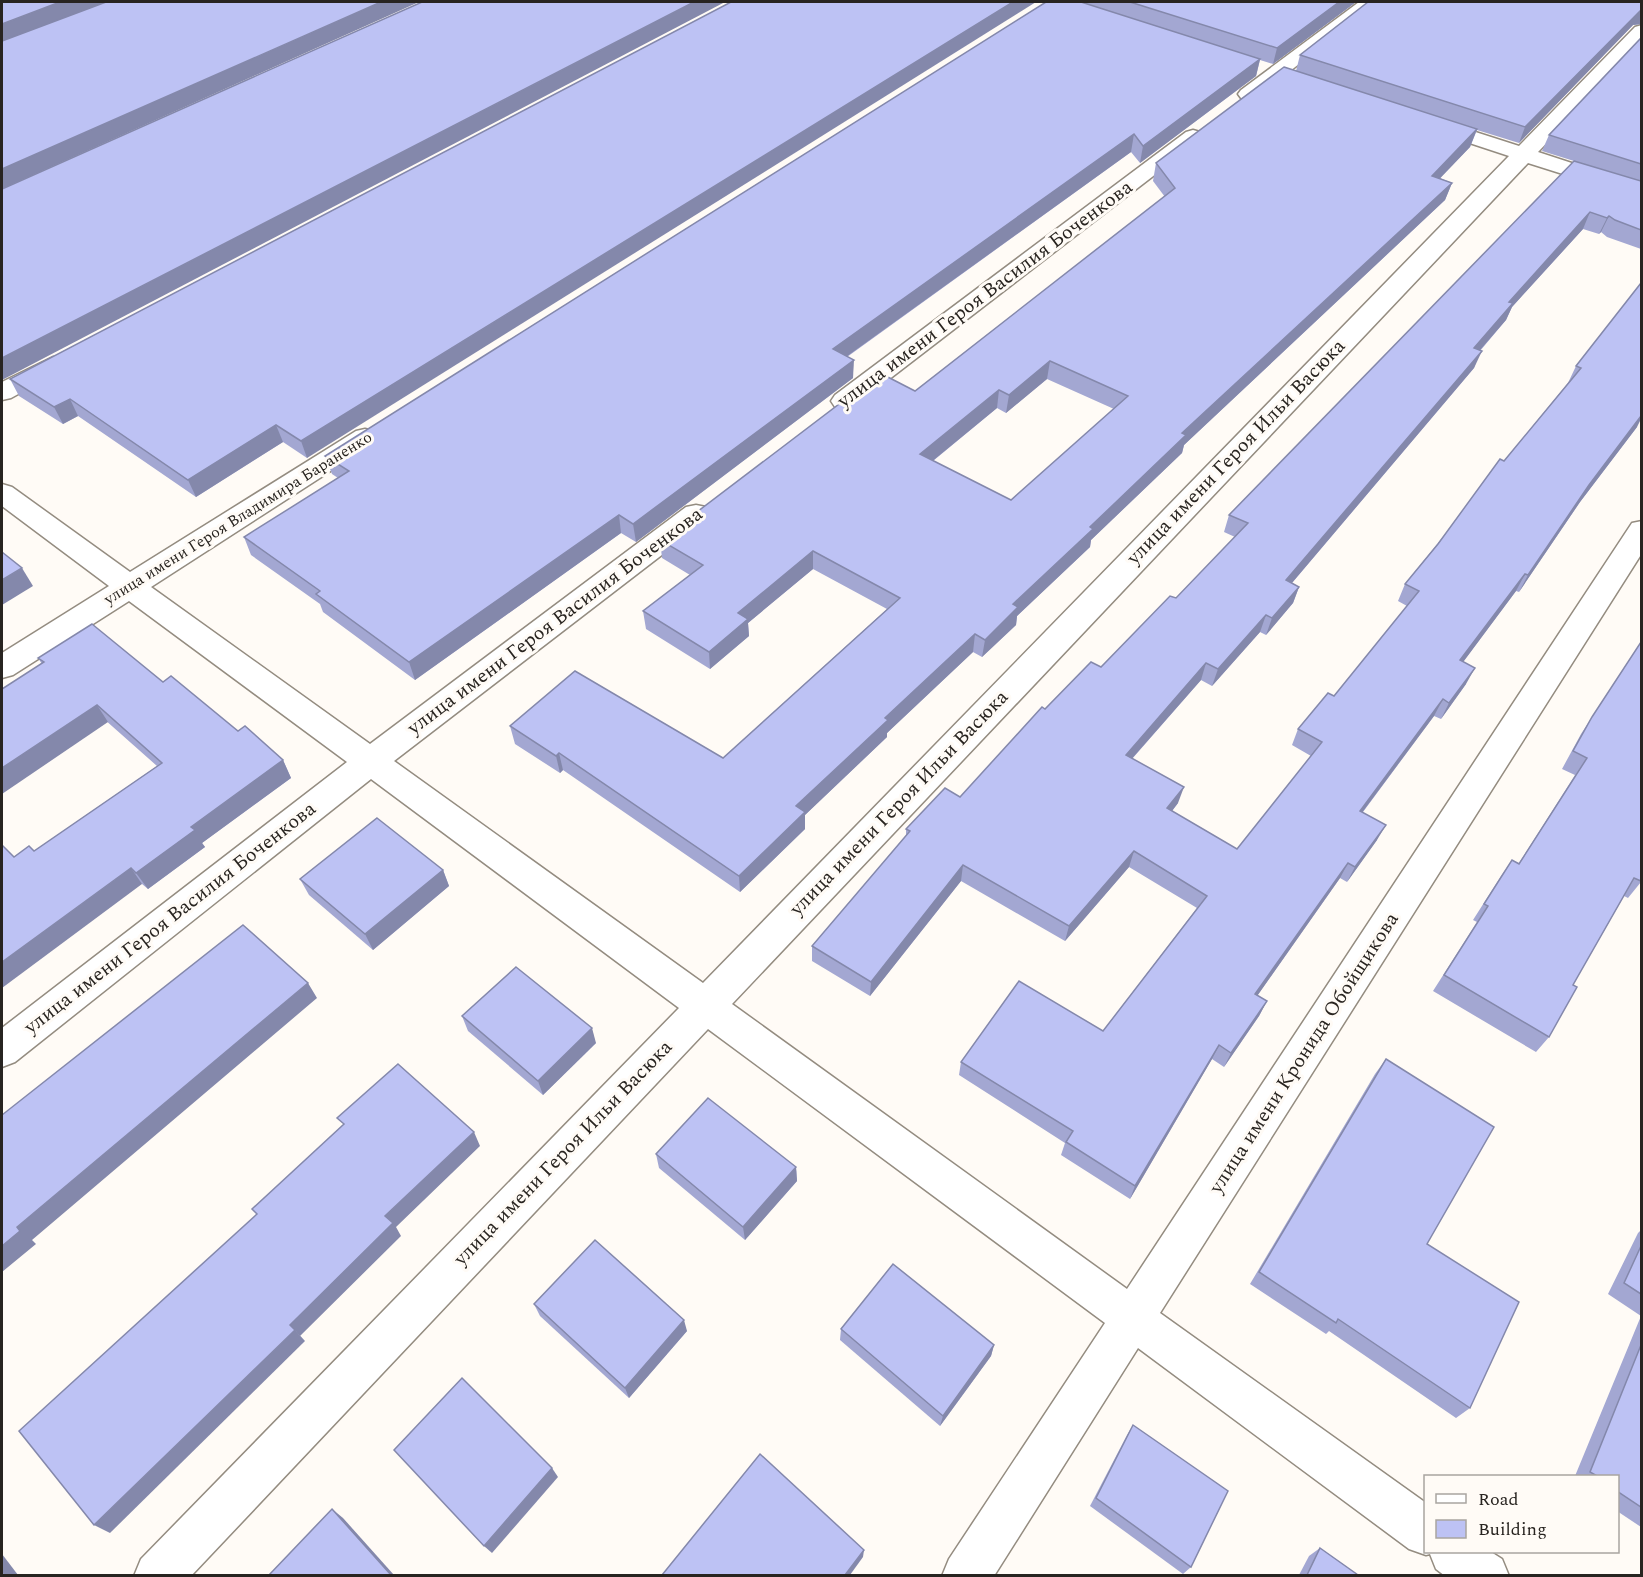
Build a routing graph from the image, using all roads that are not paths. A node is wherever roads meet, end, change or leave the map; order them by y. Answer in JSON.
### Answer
{"nodes":[{"id":1,"x":1370,"y":2,"type":"edge"},
{"id":2,"x":1641,"y":31,"type":"edge"},
{"id":3,"x":1410,"y":118,"type":"edge"},
{"id":4,"x":1523,"y":154,"type":"junction"},
{"id":5,"x":1641,"y":193,"type":"edge"},
{"id":6,"x":75,"y":353,"type":"edge"},
{"id":7,"x":2,"y":392,"type":"edge"},
{"id":8,"x":828,"y":413,"type":"edge"},
{"id":9,"x":383,"y":426,"type":"edge"},
{"id":10,"x":2,"y":493,"type":"edge"},
{"id":11,"x":714,"y":500,"type":"edge"},
{"id":12,"x":1641,"y":530,"type":"edge"},
{"id":13,"x":130,"y":586,"type":"junction"},
{"id":14,"x":2,"y":667,"type":"edge"},
{"id":15,"x":371,"y":761,"type":"junction"},
{"id":16,"x":705,"y":1005,"type":"junction"},
{"id":17,"x":2,"y":1050,"type":"edge"},
{"id":18,"x":1133,"y":1318,"type":"junction"},
{"id":19,"x":1424,"y":1531,"type":"edge"},
{"id":20,"x":1456,"y":1553,"type":"edge"},
{"id":21,"x":158,"y":1575,"type":"edge"},
{"id":22,"x":966,"y":1575,"type":"edge"},
{"id":23,"x":1485,"y":1575,"type":"edge"}],
"edges":[{"from":1,"to":8,"type":"street","name":"улица имени Героя Василия Боченкова"},
{"from":2,"to":4,"type":"street","name":"улица имени Героя Ильи Васюка"},
{"from":3,"to":4,"type":"street"},
{"from":4,"to":5,"type":"street"},
{"from":4,"to":16,"type":"street","name":"улица имени Героя Ильи Васюка"},
{"from":6,"to":7,"type":"street"},
{"from":9,"to":13,"type":"street","name":"улица имени Героя Владимира Бараненко"},
{"from":10,"to":13,"type":"street"},
{"from":11,"to":15,"type":"street","name":"улица имени Героя Василия Боченкова"},
{"from":12,"to":18,"type":"street","name":"улица имени Кронида Обойщикова"},
{"from":13,"to":14,"type":"street","name":"улица имени Героя Владимира Бараненко"},
{"from":13,"to":15,"type":"street"},
{"from":15,"to":16,"type":"street"},
{"from":15,"to":17,"type":"street","name":"улица имени Героя Василия Боченкова"},
{"from":16,"to":18,"type":"street"},
{"from":16,"to":21,"type":"street","name":"улица имени Героя Ильи Васюка"},
{"from":18,"to":19,"type":"street"},
{"from":18,"to":22,"type":"street","name":"улица имени Кронида Обойщикова"},
{"from":20,"to":23,"type":"street"}]}
